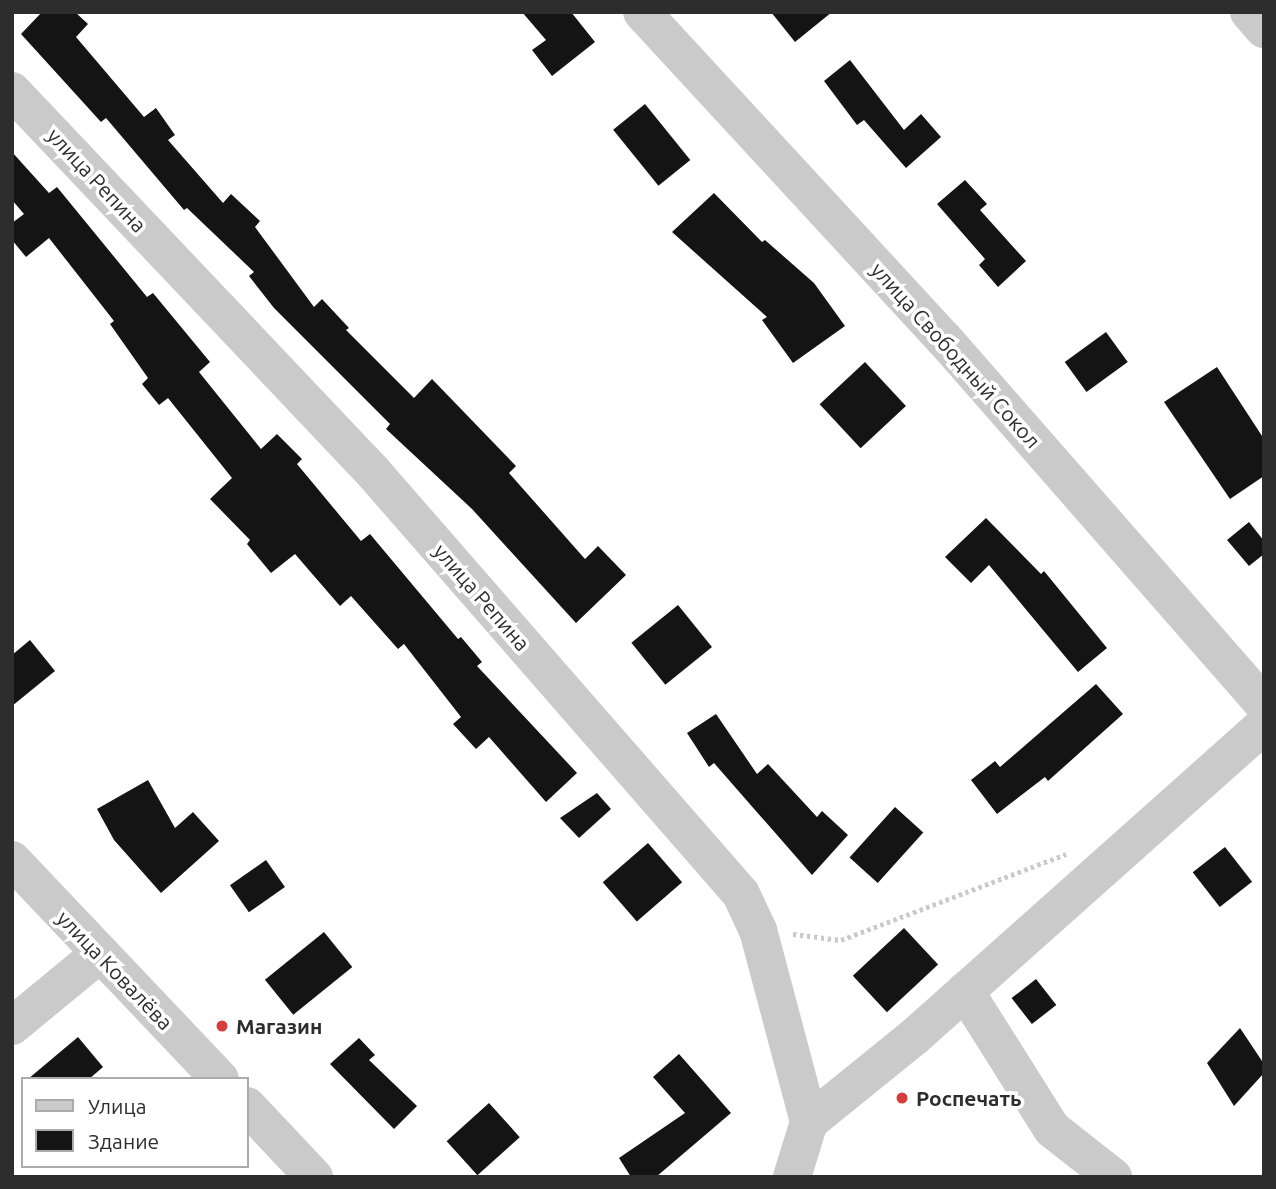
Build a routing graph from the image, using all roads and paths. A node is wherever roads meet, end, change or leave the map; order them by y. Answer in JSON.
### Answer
{"nodes":[{"id":1,"x":642,"y":12,"type":"edge"},
{"id":2,"x":1249,"y":12,"type":"edge"},
{"id":3,"x":1264,"y":29,"type":"edge"},
{"id":4,"x":12,"y":91,"type":"edge"},
{"id":5,"x":1264,"y":704,"type":"edge"},
{"id":6,"x":1264,"y":725,"type":"edge"},
{"id":7,"x":1069,"y":853,"type":"dead end"},
{"id":8,"x":12,"y":860,"type":"edge"},
{"id":9,"x":758,"y":930,"type":"junction"},
{"id":10,"x":98,"y":955,"type":"junction"},
{"id":11,"x":965,"y":991,"type":"junction"},
{"id":12,"x":12,"y":1026,"type":"edge"},
{"id":13,"x":218,"y":1077,"type":"edge"},
{"id":14,"x":248,"y":1107,"type":"edge"},
{"id":15,"x":809,"y":1122,"type":"junction"},
{"id":16,"x":314,"y":1177,"type":"edge"},
{"id":17,"x":792,"y":1177,"type":"edge"},
{"id":18,"x":1113,"y":1177,"type":"edge"}],
"edges":[{"from":1,"to":5,"type":"street","name":"улица Свободный Сокол"},
{"from":2,"to":3,"type":"street"},
{"from":4,"to":9,"type":"street","name":"улица Репина"},
{"from":6,"to":11,"type":"street"},
{"from":7,"to":9,"type":"path"},
{"from":8,"to":10,"type":"street","name":"улица Ковалёва"},
{"from":9,"to":15,"type":"street","name":"улица Репина"},
{"from":10,"to":12,"type":"street"},
{"from":10,"to":13,"type":"street","name":"улица Ковалёва"},
{"from":11,"to":15,"type":"street"},
{"from":11,"to":18,"type":"street"},
{"from":14,"to":16,"type":"street"},
{"from":15,"to":17,"type":"street"}]}
